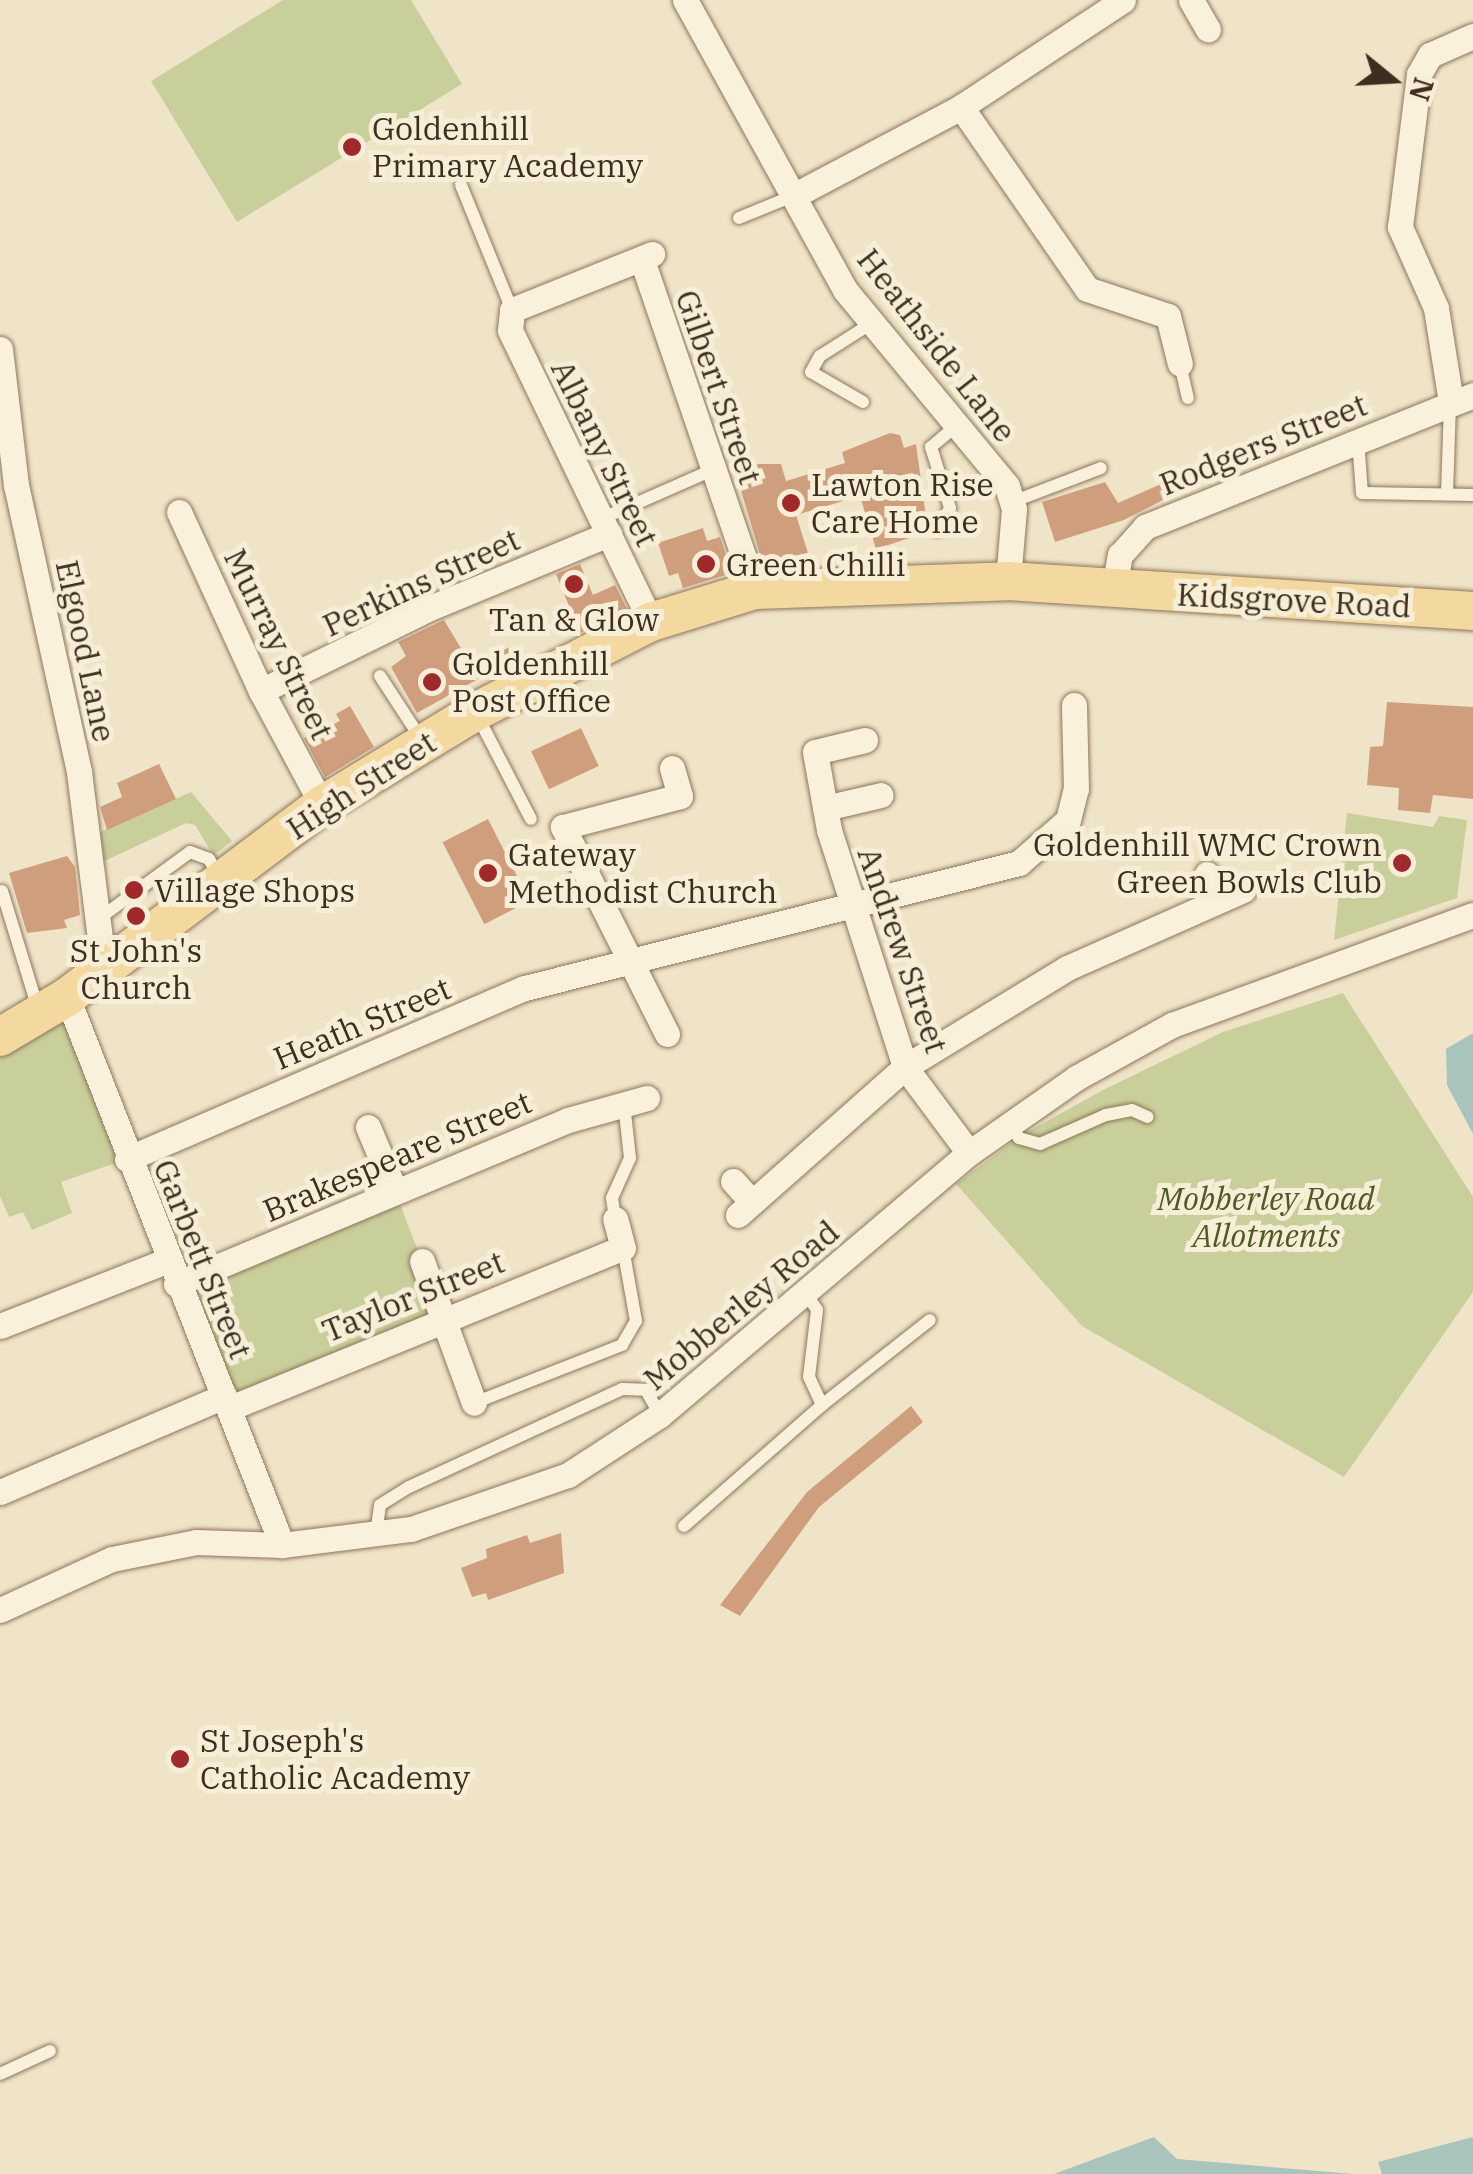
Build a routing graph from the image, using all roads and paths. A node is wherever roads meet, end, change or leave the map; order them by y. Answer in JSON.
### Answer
{"nodes":[{"id":1,"x":685,"y":0,"type":"edge"},
{"id":2,"x":1123,"y":0,"type":"edge"},
{"id":3,"x":1191,"y":0,"type":"edge"},
{"id":4,"x":1208,"y":28,"type":"dead end"},
{"id":5,"x":1473,"y":36,"type":"edge"},
{"id":6,"x":961,"y":107,"type":"junction"},
{"id":7,"x":461,"y":185,"type":"dead end"},
{"id":8,"x":795,"y":195,"type":"junction"},
{"id":9,"x":738,"y":218,"type":"dead end"},
{"id":10,"x":512,"y":310,"type":"junction"},
{"id":11,"x":872,"y":322,"type":"junction"},
{"id":12,"x":0,"y":348,"type":"edge"},
{"id":13,"x":1180,"y":364,"type":"joint"},
{"id":14,"x":1188,"y":398,"type":"dead end"},
{"id":15,"x":1462,"y":398,"type":"edge"},
{"id":16,"x":863,"y":402,"type":"dead end"},
{"id":17,"x":957,"y":425,"type":"junction"},
{"id":18,"x":1358,"y":440,"type":"junction"},
{"id":19,"x":1101,"y":468,"type":"dead end"},
{"id":20,"x":712,"y":470,"type":"junction"},
{"id":21,"x":1447,"y":494,"type":"junction"},
{"id":22,"x":1473,"y":496,"type":"edge"},
{"id":23,"x":1012,"y":502,"type":"junction"},
{"id":24,"x":179,"y":512,"type":"dead end"},
{"id":25,"x":605,"y":526,"type":"junction"},
{"id":26,"x":938,"y":530,"type":"dead end"},
{"id":27,"x":1008,"y":582,"type":"junction"},
{"id":28,"x":1114,"y":588,"type":"junction"},
{"id":29,"x":755,"y":590,"type":"junction"},
{"id":30,"x":1473,"y":611,"type":"edge"},
{"id":31,"x":651,"y":622,"type":"junction"},
{"id":32,"x":380,"y":676,"type":"dead end"},
{"id":33,"x":261,"y":691,"type":"junction"},
{"id":34,"x":1074,"y":705,"type":"dead end"},
{"id":35,"x":476,"y":712,"type":"junction"},
{"id":36,"x":864,"y":740,"type":"dead end"},
{"id":37,"x":424,"y":744,"type":"junction"},
{"id":38,"x":672,"y":768,"type":"dead end"},
{"id":39,"x":881,"y":795,"type":"dead end"},
{"id":40,"x":322,"y":805,"type":"junction"},
{"id":41,"x":825,"y":808,"type":"junction"},
{"id":42,"x":531,"y":819,"type":"dead end"},
{"id":43,"x":1206,"y":874,"type":"dead end"},
{"id":44,"x":221,"y":881,"type":"junction"},
{"id":45,"x":1243,"y":890,"type":"dead end"},
{"id":46,"x":2,"y":892,"type":"edge"},
{"id":47,"x":1216,"y":900,"type":"junction"},
{"id":48,"x":850,"y":909,"type":"junction"},
{"id":49,"x":1473,"y":915,"type":"edge"},
{"id":50,"x":97,"y":920,"type":"junction"},
{"id":51,"x":629,"y":966,"type":"junction"},
{"id":52,"x":104,"y":969,"type":"junction"},
{"id":53,"x":53,"y":1005,"type":"junction"},
{"id":54,"x":667,"y":1034,"type":"dead end"},
{"id":55,"x":0,"y":1037,"type":"edge"},
{"id":56,"x":904,"y":1067,"type":"junction"},
{"id":57,"x":635,"y":1101,"type":"joint"},
{"id":58,"x":1148,"y":1116,"type":"dead end"},
{"id":59,"x":1010,"y":1124,"type":"junction"},
{"id":60,"x":368,"y":1127,"type":"dead end"},
{"id":61,"x":969,"y":1153,"type":"junction"},
{"id":62,"x":127,"y":1159,"type":"junction"},
{"id":63,"x":733,"y":1181,"type":"dead end"},
{"id":64,"x":395,"y":1192,"type":"junction"},
{"id":65,"x":615,"y":1219,"type":"joint"},
{"id":66,"x":622,"y":1248,"type":"junction"},
{"id":67,"x":422,"y":1262,"type":"dead end"},
{"id":68,"x":171,"y":1273,"type":"junction"},
{"id":69,"x":806,"y":1295,"type":"junction"},
{"id":70,"x":443,"y":1317,"type":"junction"},
{"id":71,"x":930,"y":1320,"type":"dead end"},
{"id":72,"x":0,"y":1326,"type":"edge"},
{"id":73,"x":227,"y":1402,"type":"junction"},
{"id":74,"x":474,"y":1403,"type":"joint"},
{"id":75,"x":822,"y":1405,"type":"junction"},
{"id":76,"x":660,"y":1416,"type":"junction"},
{"id":77,"x":0,"y":1492,"type":"edge"},
{"id":78,"x":684,"y":1526,"type":"dead end"},
{"id":79,"x":376,"y":1534,"type":"junction"},
{"id":80,"x":282,"y":1544,"type":"junction"},
{"id":81,"x":0,"y":1610,"type":"edge"},
{"id":82,"x":50,"y":2050,"type":"dead end"},
{"id":83,"x":0,"y":2074,"type":"edge"}],
"edges":[{"from":1,"to":8,"type":"street","name":"Heathside Lane"},
{"from":2,"to":6,"type":"street"},
{"from":3,"to":4,"type":"street"},
{"from":5,"to":15,"type":"street"},
{"from":6,"to":8,"type":"street"},
{"from":6,"to":13,"type":"street"},
{"from":7,"to":10,"type":"lane"},
{"from":8,"to":9,"type":"lane"},
{"from":8,"to":11,"type":"street","name":"Heathside Lane"},
{"from":10,"to":20,"type":"street","name":"Gilbert Street"},
{"from":10,"to":25,"type":"street","name":"Albany Street"},
{"from":11,"to":16,"type":"lane"},
{"from":11,"to":17,"type":"street","name":"Heathside Lane"},
{"from":12,"to":50,"type":"street","name":"Elgood Lane"},
{"from":13,"to":14,"type":"lane"},
{"from":15,"to":18,"type":"street","name":"Rodgers Street"},
{"from":15,"to":21,"type":"lane"},
{"from":17,"to":23,"type":"street","name":"Heathside Lane"},
{"from":17,"to":26,"type":"lane"},
{"from":18,"to":21,"type":"lane"},
{"from":18,"to":28,"type":"street","name":"Rodgers Street"},
{"from":19,"to":23,"type":"lane"},
{"from":20,"to":25,"type":"lane"},
{"from":20,"to":29,"type":"street","name":"Gilbert Street"},
{"from":21,"to":22,"type":"lane"},
{"from":23,"to":27,"type":"street"},
{"from":24,"to":33,"type":"street","name":"Murray Street"},
{"from":25,"to":31,"type":"street","name":"Albany Street"},
{"from":25,"to":33,"type":"street","name":"Perkins Street"},
{"from":27,"to":28,"type":"main road","name":"High Street"},
{"from":27,"to":29,"type":"main road","name":"High Street"},
{"from":28,"to":30,"type":"main road","name":"Kidsgrove Road"},
{"from":29,"to":31,"type":"main road","name":"High Street"},
{"from":31,"to":35,"type":"main road","name":"High Street"},
{"from":32,"to":37,"type":"lane"},
{"from":33,"to":40,"type":"street","name":"Murray Street"},
{"from":34,"to":48,"type":"street","name":"Heath Street"},
{"from":35,"to":37,"type":"main road","name":"High Street"},
{"from":35,"to":42,"type":"lane"},
{"from":36,"to":41,"type":"street","name":"Andrew Street"},
{"from":37,"to":40,"type":"main road","name":"High Street"},
{"from":38,"to":51,"type":"street"},
{"from":39,"to":41,"type":"street"},
{"from":40,"to":44,"type":"main road","name":"High Street"},
{"from":41,"to":48,"type":"street","name":"Andrew Street"},
{"from":43,"to":47,"type":"street"},
{"from":44,"to":50,"type":"lane"},
{"from":44,"to":52,"type":"main road","name":"High Street"},
{"from":45,"to":47,"type":"street"},
{"from":46,"to":53,"type":"lane"},
{"from":47,"to":56,"type":"street"},
{"from":48,"to":51,"type":"street","name":"Heath Street"},
{"from":48,"to":56,"type":"street","name":"Andrew Street"},
{"from":49,"to":59,"type":"street","name":"Mobberley Road"},
{"from":50,"to":52,"type":"street","name":"Elgood Lane"},
{"from":51,"to":54,"type":"street"},
{"from":51,"to":62,"type":"street","name":"Heath Street"},
{"from":52,"to":53,"type":"main road","name":"High Street"},
{"from":53,"to":55,"type":"main road","name":"High Street"},
{"from":53,"to":62,"type":"street","name":"Garbett Street"},
{"from":56,"to":61,"type":"street","name":"Andrew Street"},
{"from":56,"to":63,"type":"street"},
{"from":57,"to":64,"type":"street","name":"Brakespeare Street"},
{"from":57,"to":65,"type":"lane"},
{"from":58,"to":59,"type":"lane"},
{"from":59,"to":61,"type":"street","name":"Mobberley Road"},
{"from":60,"to":64,"type":"street"},
{"from":61,"to":69,"type":"street","name":"Mobberley Road"},
{"from":62,"to":68,"type":"street","name":"Garbett Street"},
{"from":64,"to":68,"type":"street","name":"Brakespeare Street"},
{"from":65,"to":66,"type":"street"},
{"from":66,"to":70,"type":"street","name":"Taylor Street"},
{"from":66,"to":74,"type":"lane"},
{"from":67,"to":70,"type":"street"},
{"from":68,"to":72,"type":"street","name":"Brakespeare Street"},
{"from":68,"to":73,"type":"street","name":"Garbett Street"},
{"from":69,"to":75,"type":"lane"},
{"from":69,"to":76,"type":"street","name":"Mobberley Road"},
{"from":70,"to":73,"type":"street","name":"Taylor Street"},
{"from":70,"to":74,"type":"street"},
{"from":71,"to":75,"type":"lane"},
{"from":73,"to":77,"type":"street","name":"Taylor Street"},
{"from":73,"to":80,"type":"street","name":"Garbett Street"},
{"from":75,"to":78,"type":"lane"},
{"from":76,"to":79,"type":"street","name":"Mobberley Road"},
{"from":76,"to":79,"type":"lane"},
{"from":79,"to":80,"type":"street","name":"Mobberley Road"},
{"from":80,"to":81,"type":"street","name":"Mobberley Road"},
{"from":82,"to":83,"type":"lane"}]}
